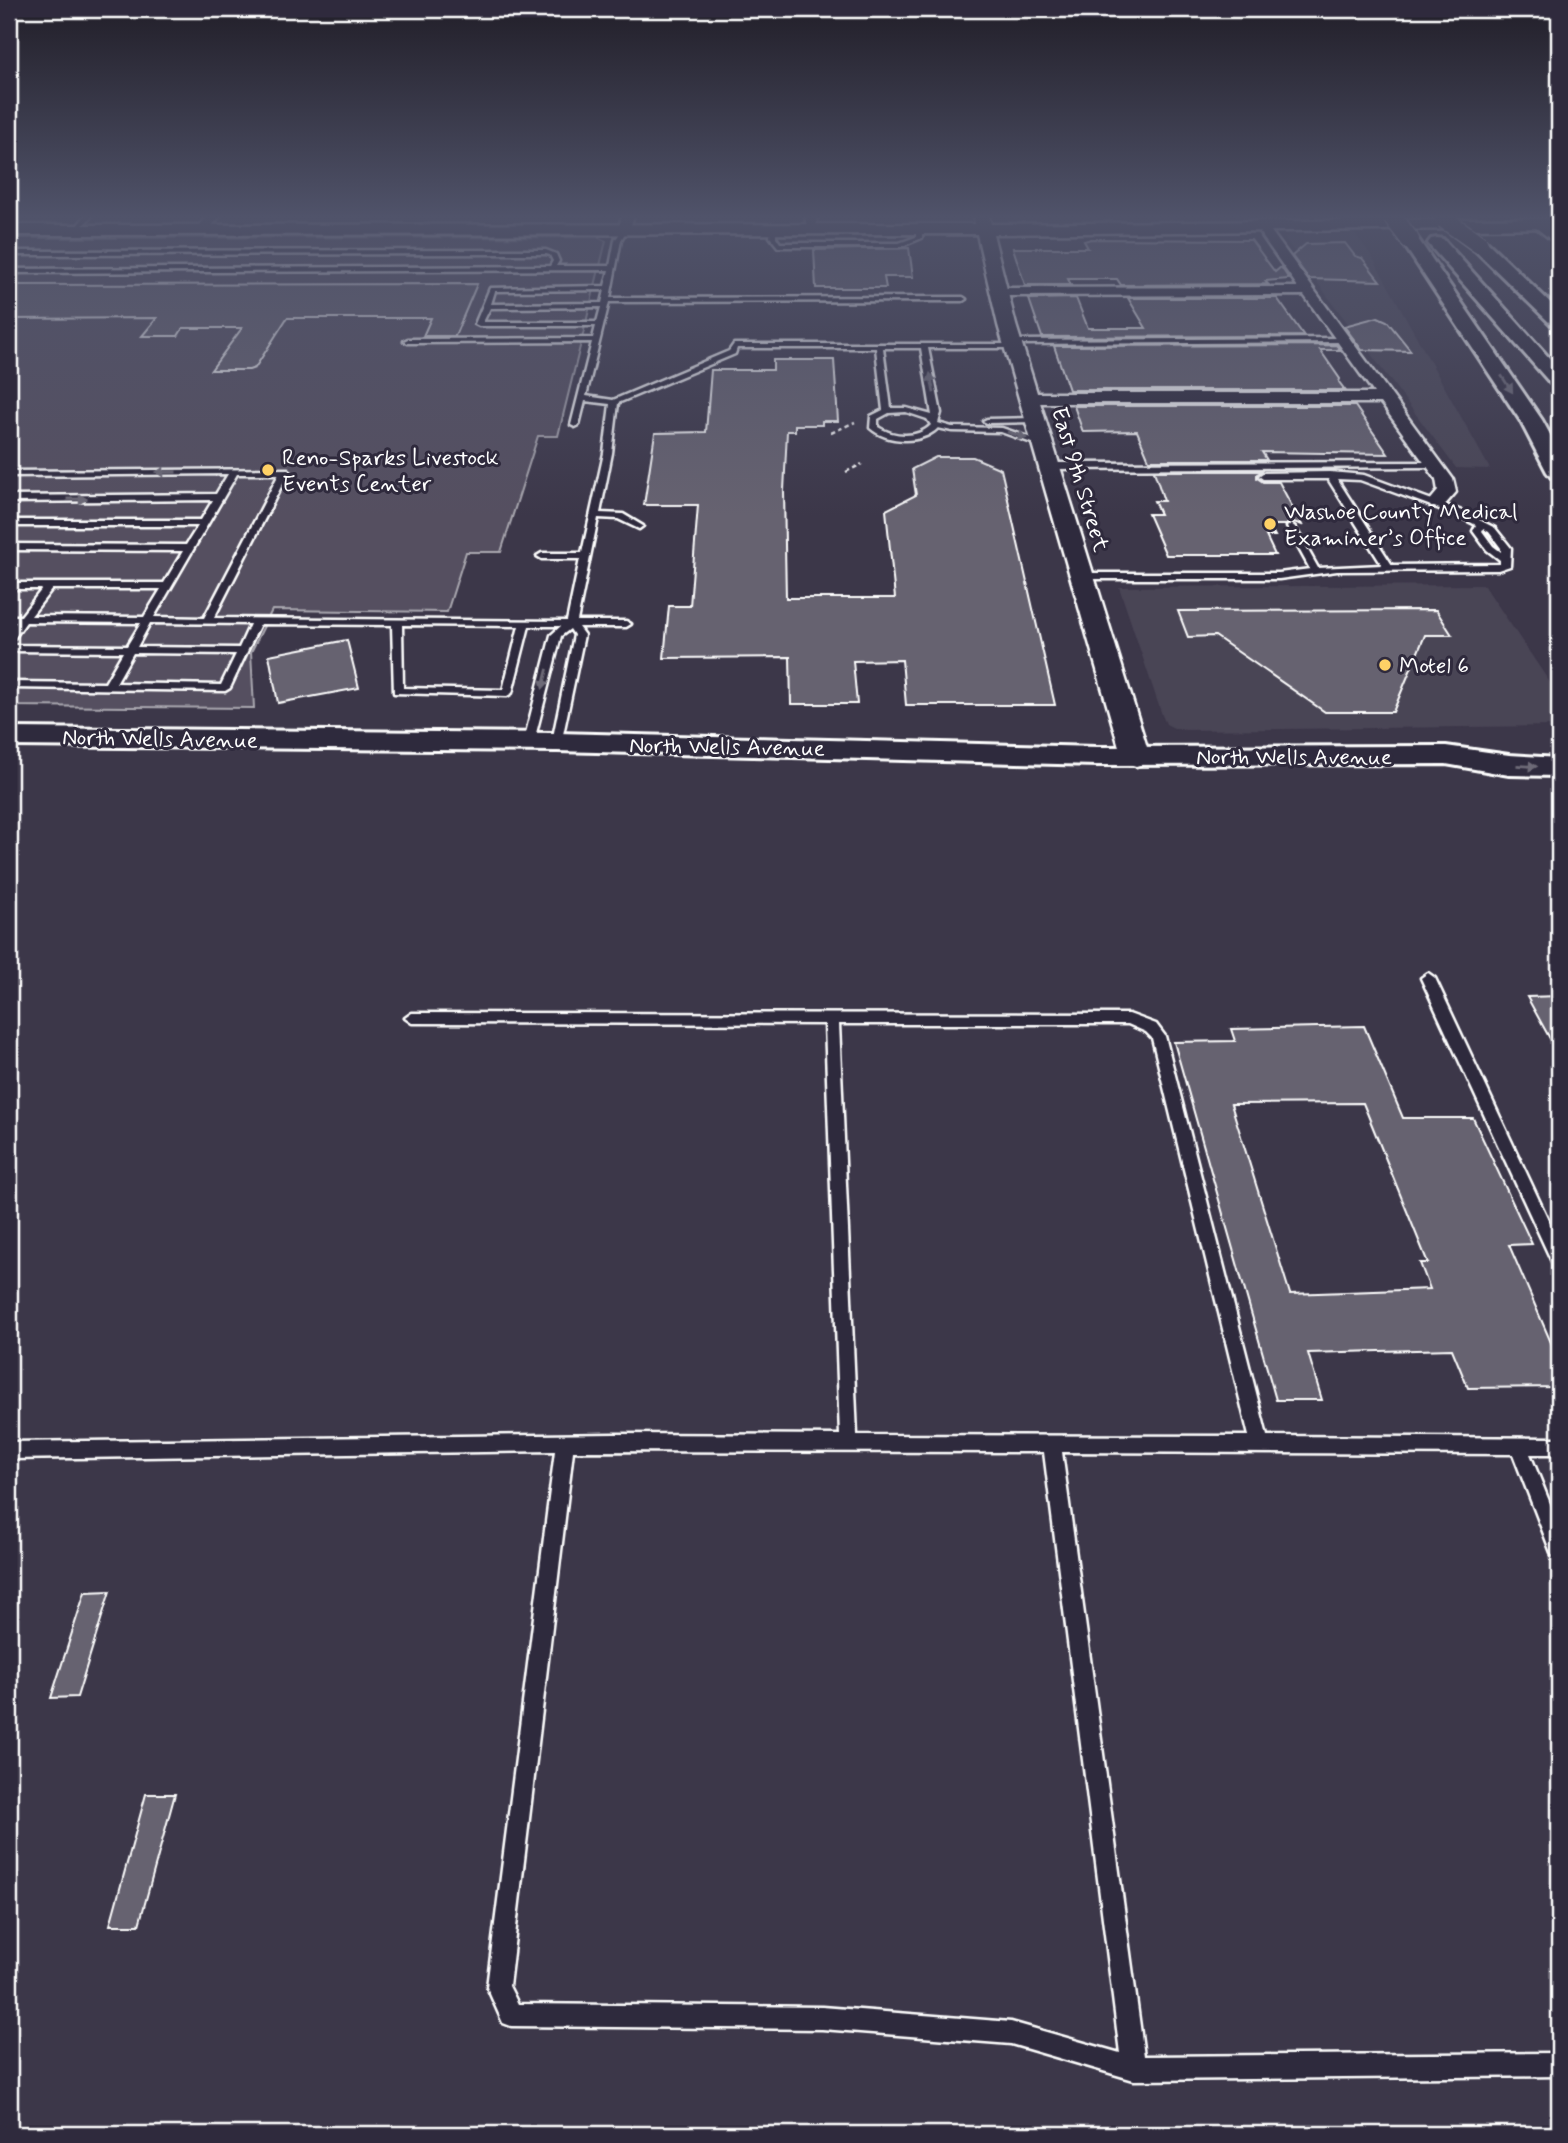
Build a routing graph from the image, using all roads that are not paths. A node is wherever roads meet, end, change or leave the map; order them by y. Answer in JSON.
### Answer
{"nodes":[{"id":1,"x":483,"y":316,"type":"edge"},
{"id":2,"x":602,"y":316,"type":"edge"},
{"id":3,"x":1005,"y":316,"type":"edge"},
{"id":4,"x":1326,"y":316,"type":"edge"},
{"id":5,"x":1461,"y":316,"type":"edge"},
{"id":6,"x":1502,"y":316,"type":"edge"},
{"id":7,"x":1535,"y":316,"type":"edge"},
{"id":8,"x":600,"y":324,"type":"junction"},
{"id":9,"x":596,"y":340,"type":"junction"},
{"id":10,"x":1343,"y":340,"type":"junction"},
{"id":11,"x":408,"y":341,"type":"dead end"},
{"id":12,"x":1013,"y":344,"type":"junction"},
{"id":13,"x":1559,"y":344,"type":"edge"},
{"id":14,"x":879,"y":346,"type":"junction"},
{"id":15,"x":925,"y":346,"type":"junction"},
{"id":16,"x":1559,"y":381,"type":"edge"},
{"id":17,"x":581,"y":398,"type":"junction"},
{"id":18,"x":1029,"y":398,"type":"junction"},
{"id":19,"x":1385,"y":398,"type":"junction"},
{"id":20,"x":614,"y":402,"type":"junction"},
{"id":21,"x":887,"y":411,"type":"junction"},
{"id":22,"x":1036,"y":420,"type":"junction"},
{"id":23,"x":937,"y":424,"type":"junction"},
{"id":24,"x":575,"y":425,"type":"dead end"},
{"id":25,"x":1046,"y":455,"type":"junction"},
{"id":26,"x":1432,"y":464,"type":"junction"},
{"id":27,"x":234,"y":471,"type":"junction"},
{"id":28,"x":1559,"y":472,"type":"edge"},
{"id":29,"x":9,"y":473,"type":"edge"},
{"id":30,"x":1330,"y":475,"type":"junction"},
{"id":31,"x":1263,"y":476,"type":"dead end"},
{"id":32,"x":218,"y":498,"type":"junction"},
{"id":33,"x":9,"y":499,"type":"edge"},
{"id":34,"x":1437,"y":503,"type":"junction"},
{"id":35,"x":594,"y":515,"type":"junction"},
{"id":36,"x":9,"y":523,"type":"edge"},
{"id":37,"x":202,"y":523,"type":"junction"},
{"id":38,"x":639,"y":526,"type":"dead end"},
{"id":39,"x":1291,"y":527,"type":"dead end"},
{"id":40,"x":9,"y":547,"type":"edge"},
{"id":41,"x":188,"y":548,"type":"junction"},
{"id":42,"x":542,"y":556,"type":"dead end"},
{"id":43,"x":585,"y":556,"type":"junction"},
{"id":44,"x":1390,"y":568,"type":"junction"},
{"id":45,"x":1315,"y":570,"type":"junction"},
{"id":46,"x":1082,"y":576,"type":"junction"},
{"id":47,"x":9,"y":586,"type":"edge"},
{"id":48,"x":49,"y":586,"type":"junction"},
{"id":49,"x":166,"y":586,"type":"junction"},
{"id":50,"x":9,"y":619,"type":"edge"},
{"id":51,"x":23,"y":620,"type":"junction"},
{"id":52,"x":146,"y":620,"type":"junction"},
{"id":53,"x":257,"y":620,"type":"junction"},
{"id":54,"x":207,"y":621,"type":"junction"},
{"id":55,"x":397,"y":622,"type":"junction"},
{"id":56,"x":525,"y":622,"type":"junction"},
{"id":57,"x":571,"y":624,"type":"junction"},
{"id":58,"x":626,"y":624,"type":"dead end"},
{"id":59,"x":9,"y":638,"type":"edge"},
{"id":60,"x":9,"y":648,"type":"edge"},
{"id":61,"x":130,"y":649,"type":"junction"},
{"id":62,"x":243,"y":651,"type":"junction"},
{"id":63,"x":9,"y":685,"type":"edge"},
{"id":64,"x":109,"y":686,"type":"junction"},
{"id":65,"x":9,"y":737,"type":"edge"},
{"id":66,"x":543,"y":742,"type":"junction"},
{"id":67,"x":1559,"y":742,"type":"edge"},
{"id":68,"x":1446,"y":755,"type":"junction"},
{"id":69,"x":1136,"y":757,"type":"junction"},
{"id":70,"x":1559,"y":767,"type":"edge"},
{"id":71,"x":1428,"y":978,"type":"dead end"},
{"id":72,"x":412,"y":1018,"type":"dead end"},
{"id":73,"x":832,"y":1020,"type":"junction"},
{"id":74,"x":1559,"y":1259,"type":"edge"},
{"id":75,"x":849,"y":1442,"type":"junction"},
{"id":76,"x":565,"y":1443,"type":"junction"},
{"id":77,"x":1052,"y":1443,"type":"junction"},
{"id":78,"x":1260,"y":1444,"type":"junction"},
{"id":79,"x":1518,"y":1446,"type":"junction"},
{"id":80,"x":1559,"y":1446,"type":"edge"},
{"id":81,"x":9,"y":1451,"type":"edge"},
{"id":82,"x":1559,"y":1549,"type":"edge"},
{"id":83,"x":1559,"y":2065,"type":"edge"},
{"id":84,"x":1134,"y":2068,"type":"junction"}],
"edges":[{"from":1,"to":8,"type":"lane"},
{"from":2,"to":8,"type":"lane"},
{"from":3,"to":12,"type":"street","name":"East 9th Street"},
{"from":4,"to":10,"type":"street"},
{"from":5,"to":28,"type":"main road","one_way":true,"bridge":true},
{"from":6,"to":16,"type":"main road"},
{"from":7,"to":13,"type":"main road"},
{"from":8,"to":9,"type":"lane"},
{"from":9,"to":11,"type":"lane"},
{"from":9,"to":17,"type":"lane"},
{"from":10,"to":12,"type":"lane"},
{"from":10,"to":19,"type":"street"},
{"from":12,"to":15,"type":"lane"},
{"from":12,"to":18,"type":"street","name":"East 9th Street"},
{"from":14,"to":15,"type":"lane"},
{"from":14,"to":20,"type":"lane"},
{"from":14,"to":21,"type":"lane"},
{"from":23,"to":15,"type":"lane","one_way":true},
{"from":17,"to":20,"type":"lane"},
{"from":17,"to":24,"type":"lane"},
{"from":18,"to":19,"type":"street"},
{"from":18,"to":22,"type":"street","name":"East 9th Street"},
{"from":19,"to":26,"type":"street"},
{"from":20,"to":35,"type":"lane"},
{"from":21,"to":23,"type":"lane"},
{"from":21,"to":23,"type":"lane"},
{"from":22,"to":23,"type":"lane"},
{"from":22,"to":25,"type":"street","name":"East 9th Street"},
{"from":23,"to":25,"type":"lane","one_way":true},
{"from":25,"to":26,"type":"lane"},
{"from":25,"to":46,"type":"street","name":"East 9th Street"},
{"from":26,"to":34,"type":"street"},
{"from":27,"to":29,"type":"lane","one_way":true},
{"from":27,"to":32,"type":"lane"},
{"from":27,"to":54,"type":"lane"},
{"from":30,"to":31,"type":"lane"},
{"from":30,"to":34,"type":"lane"},
{"from":30,"to":44,"type":"lane"},
{"from":33,"to":32,"type":"lane","one_way":true},
{"from":32,"to":37,"type":"lane"},
{"from":34,"to":44,"type":"lane"},
{"from":35,"to":38,"type":"lane"},
{"from":35,"to":43,"type":"lane"},
{"from":36,"to":37,"type":"lane"},
{"from":37,"to":41,"type":"lane"},
{"from":39,"to":45,"type":"lane"},
{"from":40,"to":41,"type":"lane"},
{"from":41,"to":49,"type":"lane"},
{"from":42,"to":43,"type":"lane"},
{"from":43,"to":57,"type":"lane"},
{"from":44,"to":45,"type":"lane"},
{"from":45,"to":46,"type":"lane"},
{"from":46,"to":69,"type":"street","name":"East 9th Street"},
{"from":47,"to":48,"type":"lane"},
{"from":48,"to":49,"type":"lane"},
{"from":48,"to":51,"type":"lane"},
{"from":49,"to":52,"type":"lane"},
{"from":50,"to":51,"type":"lane"},
{"from":51,"to":52,"type":"lane"},
{"from":51,"to":59,"type":"lane"},
{"from":52,"to":54,"type":"lane"},
{"from":52,"to":61,"type":"lane"},
{"from":53,"to":54,"type":"lane"},
{"from":53,"to":55,"type":"lane"},
{"from":53,"to":62,"type":"lane"},
{"from":55,"to":56,"type":"lane"},
{"from":55,"to":56,"type":"lane"},
{"from":56,"to":57,"type":"lane"},
{"from":57,"to":58,"type":"lane"},
{"from":57,"to":66,"type":"lane","one_way":true},
{"from":57,"to":66,"type":"lane"},
{"from":60,"to":61,"type":"lane"},
{"from":61,"to":62,"type":"lane"},
{"from":61,"to":64,"type":"lane"},
{"from":62,"to":64,"type":"lane"},
{"from":63,"to":64,"type":"lane"},
{"from":65,"to":66,"type":"main road","name":"North Wells Avenue"},
{"from":66,"to":69,"type":"main road","name":"North Wells Avenue"},
{"from":67,"to":68,"type":"main road","name":"North Wells Avenue"},
{"from":68,"to":69,"type":"main road","name":"North Wells Avenue"},
{"from":68,"to":70,"type":"main road","name":"North Wells Avenue","one_way":true},
{"from":71,"to":74,"type":"lane"},
{"from":72,"to":73,"type":"lane"},
{"from":73,"to":75,"type":"lane"},
{"from":73,"to":78,"type":"lane"},
{"from":75,"to":76,"type":"lane"},
{"from":75,"to":77,"type":"lane"},
{"from":76,"to":81,"type":"lane"},
{"from":76,"to":84,"type":"lane"},
{"from":77,"to":78,"type":"lane"},
{"from":77,"to":84,"type":"lane"},
{"from":78,"to":79,"type":"lane"},
{"from":79,"to":80,"type":"lane"},
{"from":79,"to":82,"type":"lane"},
{"from":83,"to":84,"type":"lane"}]}
